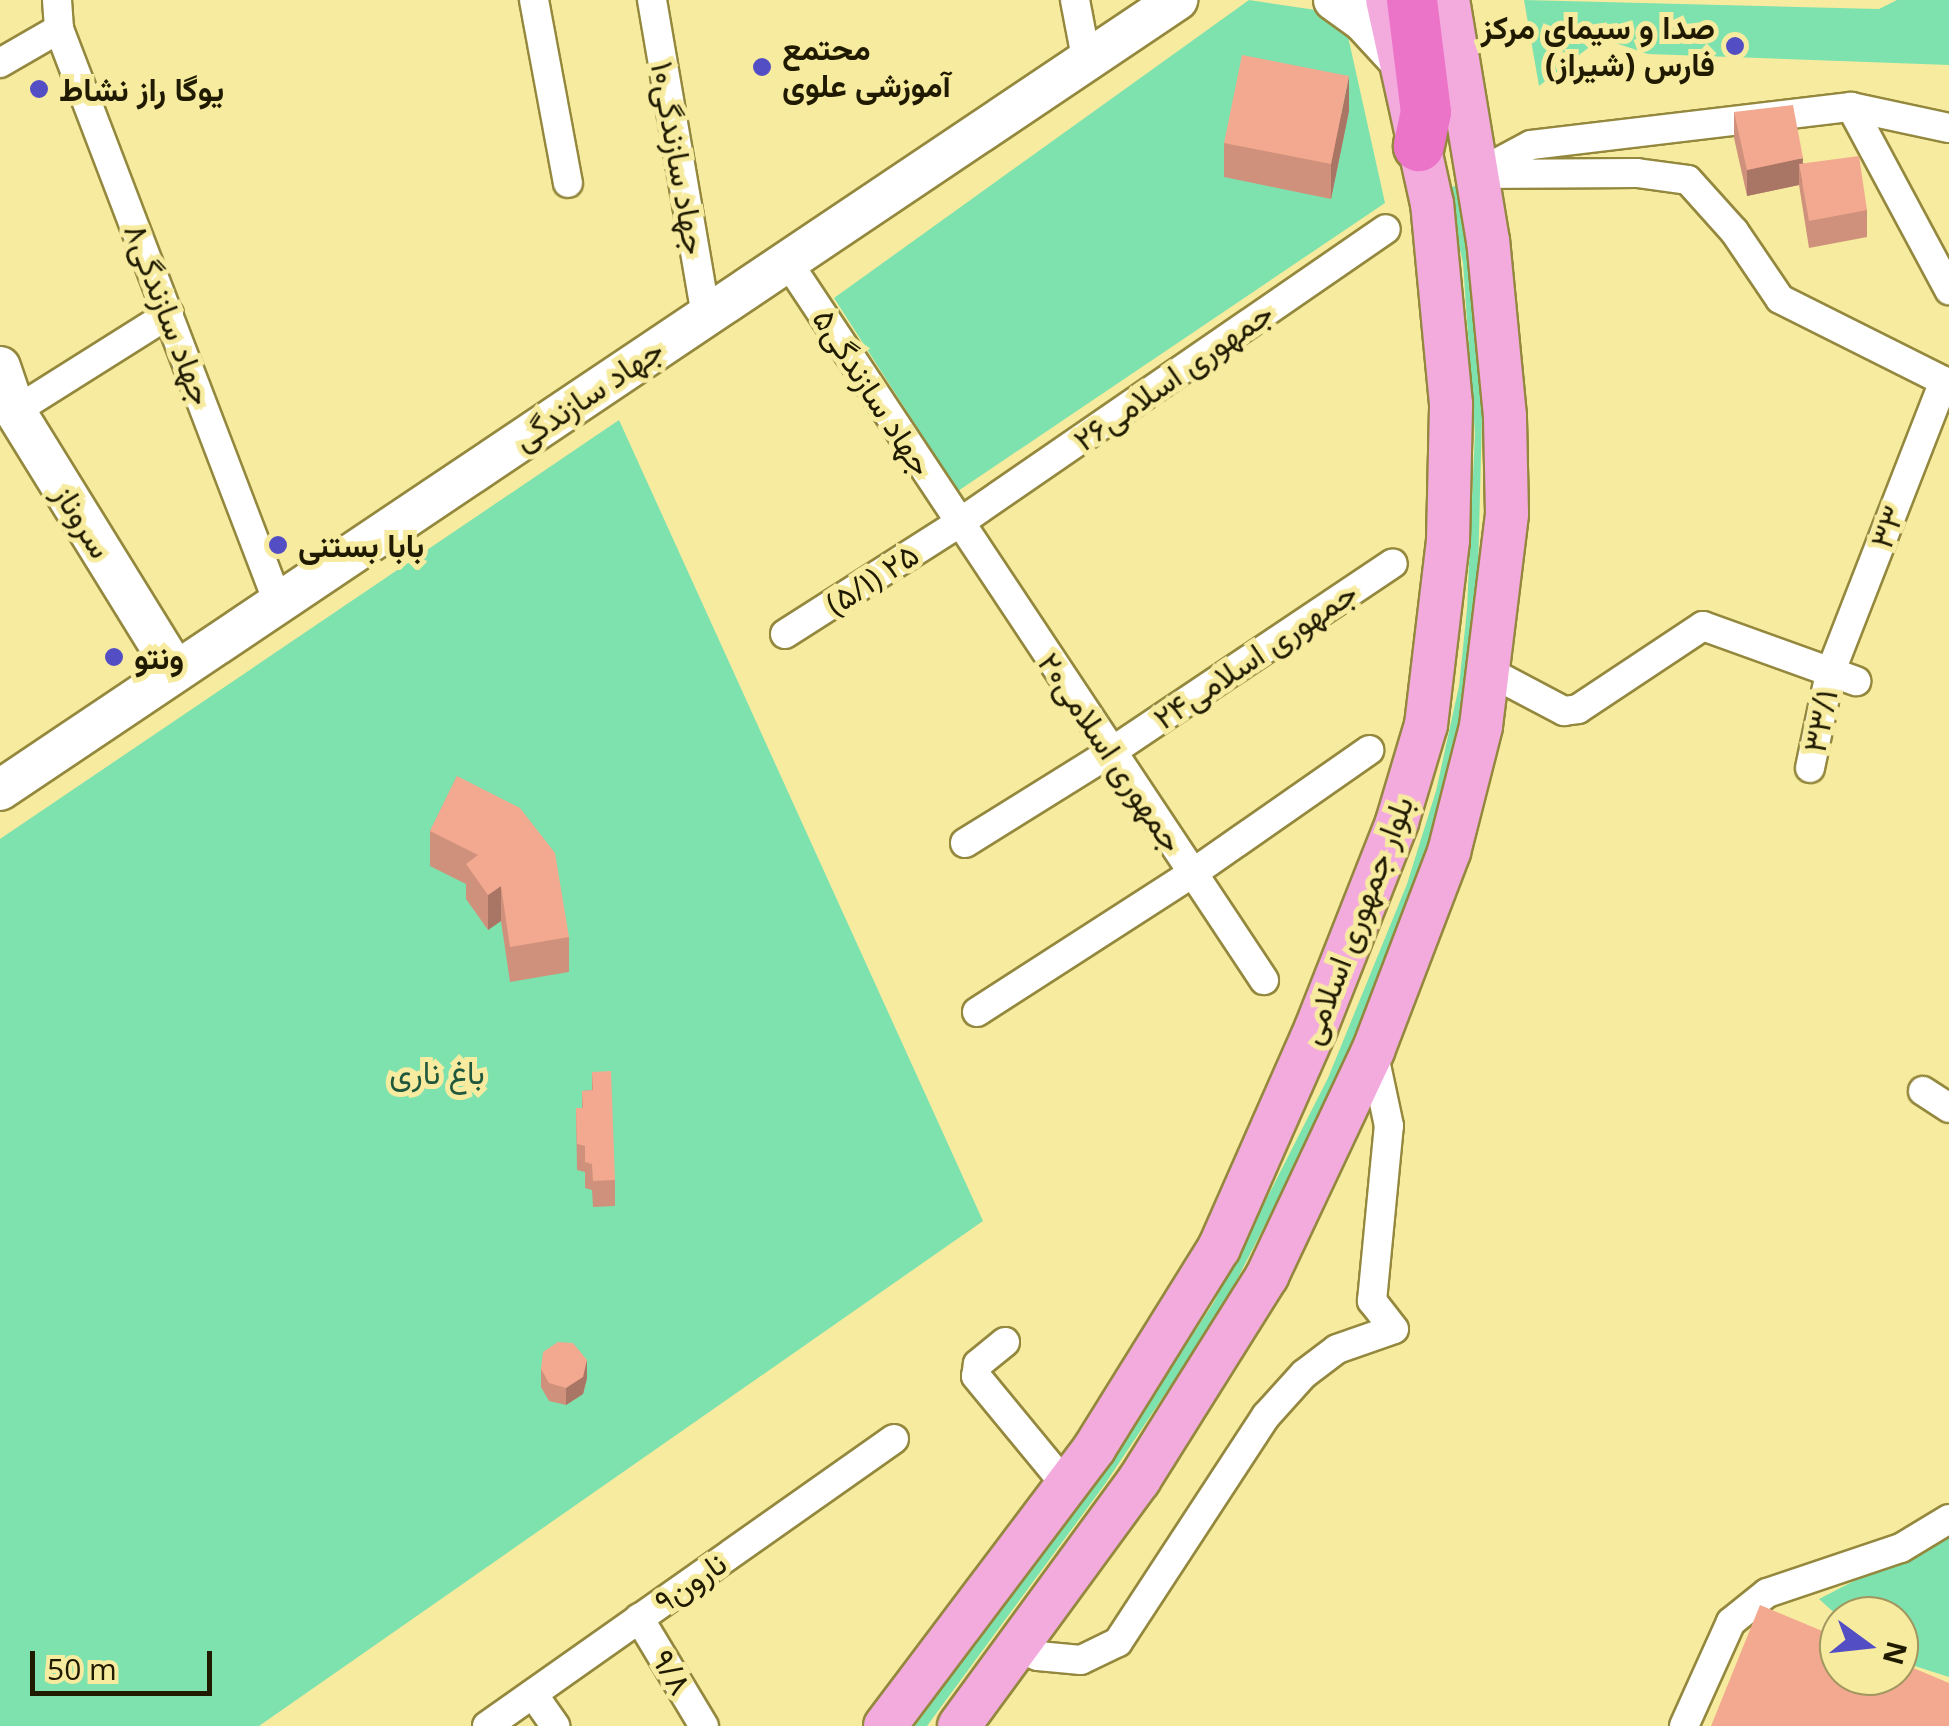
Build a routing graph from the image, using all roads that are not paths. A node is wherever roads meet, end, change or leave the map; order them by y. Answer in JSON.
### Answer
{"nodes":[{"id":1,"x":56,"y":0,"type":"edge"},
{"id":2,"x":534,"y":0,"type":"edge"},
{"id":3,"x":652,"y":0,"type":"edge"},
{"id":4,"x":1075,"y":0,"type":"edge"},
{"id":5,"x":1177,"y":0,"type":"edge"},
{"id":6,"x":1334,"y":0,"type":"edge"},
{"id":7,"x":1387,"y":0,"type":"edge"},
{"id":8,"x":1412,"y":0,"type":"edge"},
{"id":9,"x":1448,"y":0,"type":"edge"},
{"id":10,"x":59,"y":29,"type":"junction"},
{"id":11,"x":1399,"y":60,"type":"junction"},
{"id":12,"x":0,"y":63,"type":"edge"},
{"id":13,"x":1087,"y":63,"type":"junction"},
{"id":14,"x":1850,"y":107,"type":"junction"},
{"id":15,"x":1949,"y":128,"type":"edge"},
{"id":16,"x":1419,"y":146,"type":"junction"},
{"id":17,"x":1476,"y":174,"type":"junction"},
{"id":18,"x":568,"y":183,"type":"dead end"},
{"id":19,"x":1386,"y":229,"type":"dead end"},
{"id":20,"x":787,"y":262,"type":"junction"},
{"id":21,"x":1949,"y":290,"type":"edge"},
{"id":22,"x":169,"y":314,"type":"junction"},
{"id":23,"x":706,"y":315,"type":"junction"},
{"id":24,"x":0,"y":367,"type":"edge"},
{"id":25,"x":15,"y":411,"type":"junction"},
{"id":26,"x":959,"y":524,"type":"junction"},
{"id":27,"x":1393,"y":563,"type":"dead end"},
{"id":28,"x":277,"y":600,"type":"junction"},
{"id":29,"x":785,"y":634,"type":"dead end"},
{"id":30,"x":175,"y":670,"type":"junction"},
{"id":31,"x":1488,"y":671,"type":"junction"},
{"id":32,"x":1843,"y":677,"type":"junction"},
{"id":33,"x":1369,"y":750,"type":"dead end"},
{"id":34,"x":1112,"y":752,"type":"junction"},
{"id":35,"x":1810,"y":768,"type":"dead end"},
{"id":36,"x":0,"y":790,"type":"edge"},
{"id":37,"x":965,"y":843,"type":"dead end"},
{"id":38,"x":1192,"y":873,"type":"junction"},
{"id":39,"x":1264,"y":980,"type":"dead end"},
{"id":40,"x":977,"y":1012,"type":"dead end"},
{"id":41,"x":1373,"y":1052,"type":"junction"},
{"id":42,"x":1923,"y":1091,"type":"dead end"},
{"id":43,"x":1949,"y":1108,"type":"edge"},
{"id":44,"x":1005,"y":1342,"type":"dead end"},
{"id":45,"x":894,"y":1439,"type":"dead end"},
{"id":46,"x":1066,"y":1485,"type":"junction"},
{"id":47,"x":1949,"y":1519,"type":"edge"},
{"id":48,"x":639,"y":1618,"type":"junction"},
{"id":49,"x":1017,"y":1648,"type":"junction"},
{"id":50,"x":533,"y":1694,"type":"junction"},
{"id":51,"x":487,"y":1726,"type":"edge"},
{"id":52,"x":555,"y":1726,"type":"edge"},
{"id":53,"x":704,"y":1726,"type":"edge"},
{"id":54,"x":886,"y":1726,"type":"edge"},
{"id":55,"x":959,"y":1726,"type":"edge"},
{"id":56,"x":1684,"y":1726,"type":"edge"}],
"edges":[{"from":1,"to":10,"type":"street","name":"جهاد سازندگی۸"},
{"from":2,"to":18,"type":"street"},
{"from":3,"to":23,"type":"street","name":"جهاد سازندگی۱۰"},
{"from":4,"to":13,"type":"street"},
{"from":5,"to":13,"type":"main road","name":"جهاد سازندگی"},
{"from":6,"to":11,"type":"main road"},
{"from":7,"to":11,"type":"main road","name":"بلوار جمهوری اسلامی"},
{"from":8,"to":16,"type":"highway"},
{"from":9,"to":17,"type":"main road","name":"بلوار جمهوری اسلامی"},
{"from":10,"to":12,"type":"street"},
{"from":10,"to":22,"type":"street","name":"جهاد سازندگی۸"},
{"from":11,"to":16,"type":"main road","name":"بلوار جمهوری اسلامی"},
{"from":13,"to":20,"type":"main road","name":"جهاد سازندگی"},
{"from":14,"to":15,"type":"street"},
{"from":14,"to":17,"type":"street"},
{"from":14,"to":21,"type":"street"},
{"from":16,"to":46,"type":"main road","name":"بلوار جمهوری اسلامی"},
{"from":17,"to":31,"type":"main road","name":"بلوار جمهوری اسلامی"},
{"from":17,"to":32,"type":"street","name":"۳۳"},
{"from":19,"to":26,"type":"street","name":"جمهوری اسلامی۲۶"},
{"from":20,"to":23,"type":"main road","name":"جهاد سازندگی"},
{"from":20,"to":26,"type":"street","name":"جهاد سازندگی۵"},
{"from":22,"to":25,"type":"street"},
{"from":22,"to":28,"type":"street","name":"جهاد سازندگی۸"},
{"from":23,"to":28,"type":"main road","name":"جهاد سازندگی"},
{"from":24,"to":25,"type":"main road","name":"سروناز"},
{"from":25,"to":30,"type":"main road","name":"سروناز"},
{"from":26,"to":29,"type":"street","name":"(۵/۱) ۲۵"},
{"from":26,"to":34,"type":"street","name":"جمهوری اسلامی۲۰"},
{"from":27,"to":34,"type":"street","name":"جمهوری اسلامی۲۴"},
{"from":28,"to":30,"type":"main road","name":"جهاد سازندگی"},
{"from":30,"to":36,"type":"main road","name":"جهاد سازندگی"},
{"from":31,"to":32,"type":"street"},
{"from":31,"to":41,"type":"main road","name":"بلوار جمهوری اسلامی"},
{"from":32,"to":35,"type":"street","name":"۳۳/۱"},
{"from":33,"to":38,"type":"street"},
{"from":34,"to":37,"type":"street","name":"جمهوری اسلامی۲۴"},
{"from":34,"to":38,"type":"street","name":"جمهوری اسلامی۲۰"},
{"from":38,"to":39,"type":"street","name":"جمهوری اسلامی۲۰"},
{"from":38,"to":40,"type":"street"},
{"from":41,"to":49,"type":"main road","name":"بلوار جمهوری اسلامی"},
{"from":41,"to":49,"type":"street"},
{"from":42,"to":43,"type":"street"},
{"from":44,"to":46,"type":"street"},
{"from":45,"to":48,"type":"street","name":"نارون۹"},
{"from":46,"to":54,"type":"main road","name":"بلوار جمهوری اسلامی"},
{"from":47,"to":56,"type":"street"},
{"from":48,"to":50,"type":"street","name":"نارون۹"},
{"from":48,"to":53,"type":"street","name":"۹/۸"},
{"from":49,"to":55,"type":"main road","name":"بلوار جمهوری اسلامی"},
{"from":50,"to":51,"type":"street","name":"نارون۹"},
{"from":50,"to":52,"type":"street"}]}
